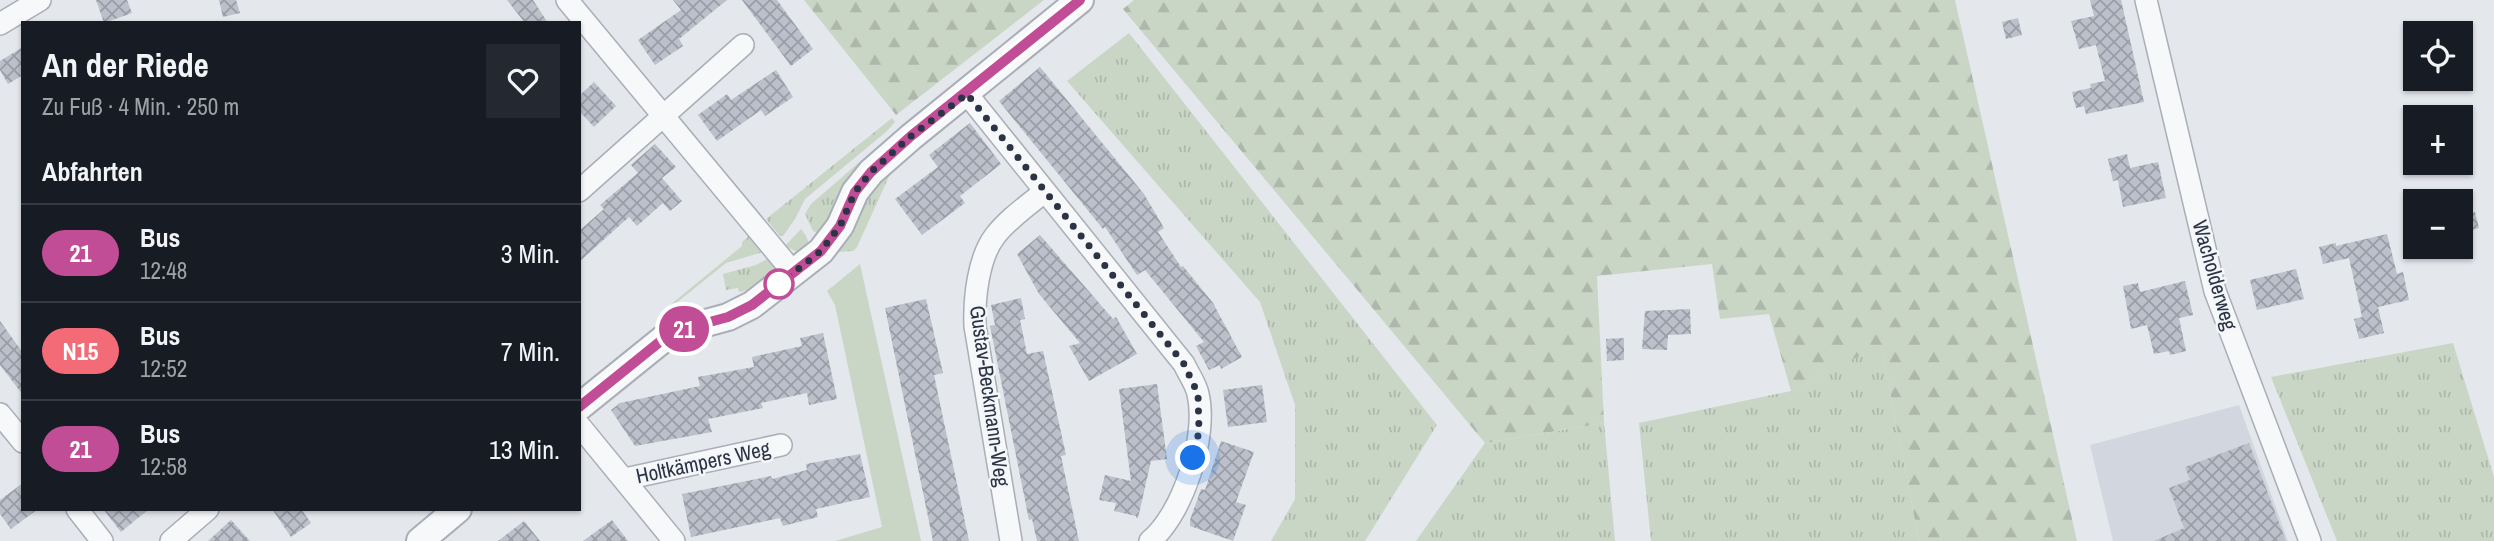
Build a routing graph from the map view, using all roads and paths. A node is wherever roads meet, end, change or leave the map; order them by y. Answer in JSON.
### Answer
{"nodes":[{"id":1,"x":40,"y":0,"type":"edge"},
{"id":2,"x":567,"y":0,"type":"edge"},
{"id":3,"x":1080,"y":0,"type":"edge"},
{"id":4,"x":2146,"y":0,"type":"edge"},
{"id":5,"x":0,"y":24,"type":"edge"},
{"id":6,"x":743,"y":45,"type":"dead end"},
{"id":7,"x":967,"y":94,"type":"junction"},
{"id":8,"x":663,"y":117,"type":"junction"},
{"id":9,"x":581,"y":189,"type":"edge"},
{"id":10,"x":1044,"y":192,"type":"junction"},
{"id":11,"x":793,"y":272,"type":"junction"},
{"id":12,"x":581,"y":405,"type":"edge"},
{"id":13,"x":0,"y":414,"type":"edge"},
{"id":14,"x":581,"y":427,"type":"edge"},
{"id":15,"x":21,"y":440,"type":"edge"},
{"id":16,"x":781,"y":445,"type":"dead end"},
{"id":17,"x":625,"y":479,"type":"junction"},
{"id":18,"x":79,"y":511,"type":"edge"},
{"id":19,"x":206,"y":511,"type":"edge"},
{"id":20,"x":456,"y":511,"type":"edge"},
{"id":21,"x":102,"y":541,"type":"edge"},
{"id":22,"x":171,"y":541,"type":"edge"},
{"id":23,"x":420,"y":541,"type":"edge"},
{"id":24,"x":674,"y":541,"type":"edge"},
{"id":25,"x":1011,"y":541,"type":"edge"},
{"id":26,"x":1150,"y":541,"type":"edge"},
{"id":27,"x":2310,"y":541,"type":"edge"}],
"edges":[{"from":1,"to":5,"type":"street"},
{"from":2,"to":8,"type":"street"},
{"from":3,"to":7,"type":"street"},
{"from":4,"to":27,"type":"street","name":"Wacholderweg"},
{"from":6,"to":8,"type":"street"},
{"from":7,"to":10,"type":"street"},
{"from":7,"to":11,"type":"street"},
{"from":8,"to":9,"type":"street"},
{"from":8,"to":11,"type":"street"},
{"from":10,"to":25,"type":"street","name":"Gustav-Beckmann-Weg"},
{"from":10,"to":26,"type":"street"},
{"from":11,"to":12,"type":"street"},
{"from":13,"to":15,"type":"street"},
{"from":14,"to":17,"type":"street","name":"Holtkämpers Weg"},
{"from":16,"to":17,"type":"street","name":"Holtkämpers Weg"},
{"from":17,"to":24,"type":"street","name":"Holtkämpers Weg"},
{"from":18,"to":21,"type":"street"},
{"from":19,"to":22,"type":"street"},
{"from":20,"to":23,"type":"street"}]}
